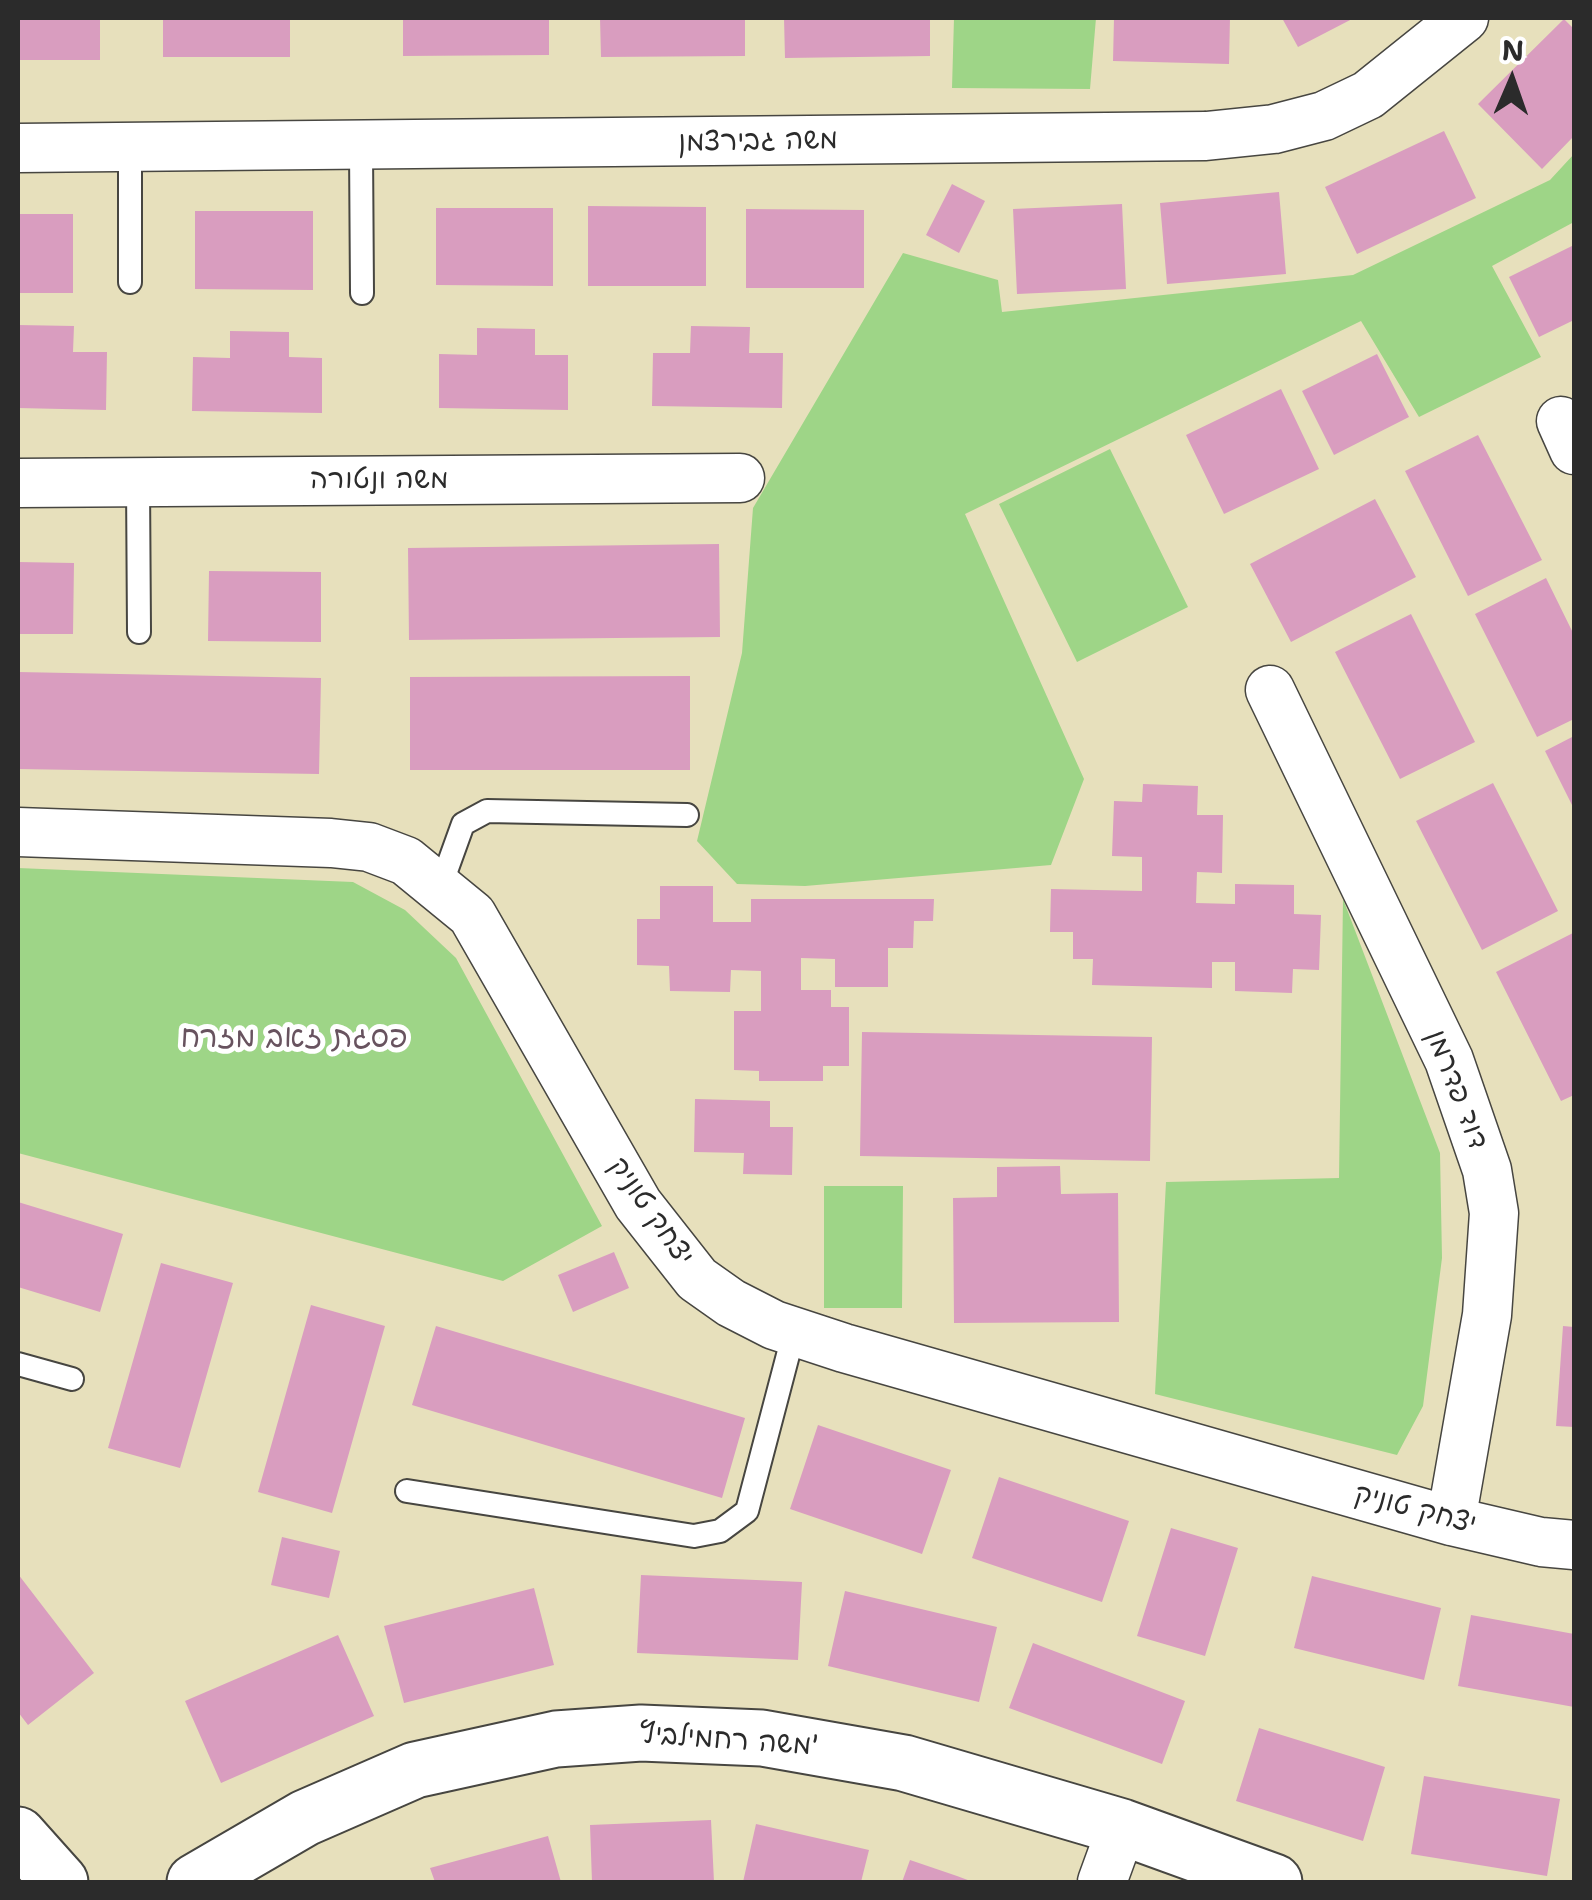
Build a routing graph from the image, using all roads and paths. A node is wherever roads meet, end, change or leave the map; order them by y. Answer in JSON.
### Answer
{"nodes":[{"id":1,"x":1464,"y":18,"type":"edge"},
{"id":2,"x":18,"y":148,"type":"edge"},
{"id":3,"x":130,"y":148,"type":"junction"},
{"id":4,"x":362,"y":148,"type":"junction"},
{"id":5,"x":130,"y":282,"type":"dead end"},
{"id":6,"x":362,"y":292,"type":"dead end"},
{"id":7,"x":740,"y":478,"type":"dead end"},
{"id":8,"x":138,"y":482,"type":"junction"},
{"id":9,"x":18,"y":484,"type":"edge"},
{"id":10,"x":139,"y":632,"type":"dead end"},
{"id":11,"x":1270,"y":690,"type":"dead end"},
{"id":12,"x":687,"y":815,"type":"dead end"},
{"id":13,"x":18,"y":832,"type":"edge"},
{"id":14,"x":440,"y":885,"type":"junction"},
{"id":15,"x":794,"y":1332,"type":"junction"},
{"id":16,"x":18,"y":1364,"type":"edge"},
{"id":17,"x":72,"y":1380,"type":"dead end"},
{"id":18,"x":407,"y":1491,"type":"dead end"},
{"id":19,"x":1451,"y":1521,"type":"junction"},
{"id":20,"x":1574,"y":1545,"type":"edge"},
{"id":21,"x":1122,"y":1827,"type":"junction"},
{"id":22,"x":18,"y":1835,"type":"edge"},
{"id":23,"x":60,"y":1882,"type":"edge"},
{"id":24,"x":195,"y":1882,"type":"edge"},
{"id":25,"x":1102,"y":1882,"type":"edge"},
{"id":26,"x":1274,"y":1882,"type":"edge"}],
"edges":[{"from":1,"to":4,"type":"street","name":"משה גבירצמן"},
{"from":2,"to":3,"type":"street","name":"משה גבירצמן"},
{"from":3,"to":4,"type":"street","name":"משה גבירצמן"},
{"from":3,"to":5,"type":"lane"},
{"from":4,"to":6,"type":"lane"},
{"from":7,"to":8,"type":"street","name":"משה ונטורה"},
{"from":8,"to":9,"type":"street","name":"משה ונטורה"},
{"from":8,"to":10,"type":"lane"},
{"from":11,"to":19,"type":"street","name":"דוד פדרמן"},
{"from":12,"to":14,"type":"lane"},
{"from":13,"to":14,"type":"street","name":"יצחק טוניק"},
{"from":14,"to":15,"type":"street","name":"יצחק טוניק"},
{"from":15,"to":18,"type":"lane"},
{"from":15,"to":19,"type":"street","name":"יצחק טוניק"},
{"from":16,"to":17,"type":"lane"},
{"from":19,"to":20,"type":"street","name":"יצחק טוניק"},
{"from":21,"to":24,"type":"street","name":"משה רחמילביץ'"},
{"from":21,"to":25,"type":"street"},
{"from":21,"to":26,"type":"street","name":"משה רחמילביץ'"},
{"from":22,"to":23,"type":"street"}]}
